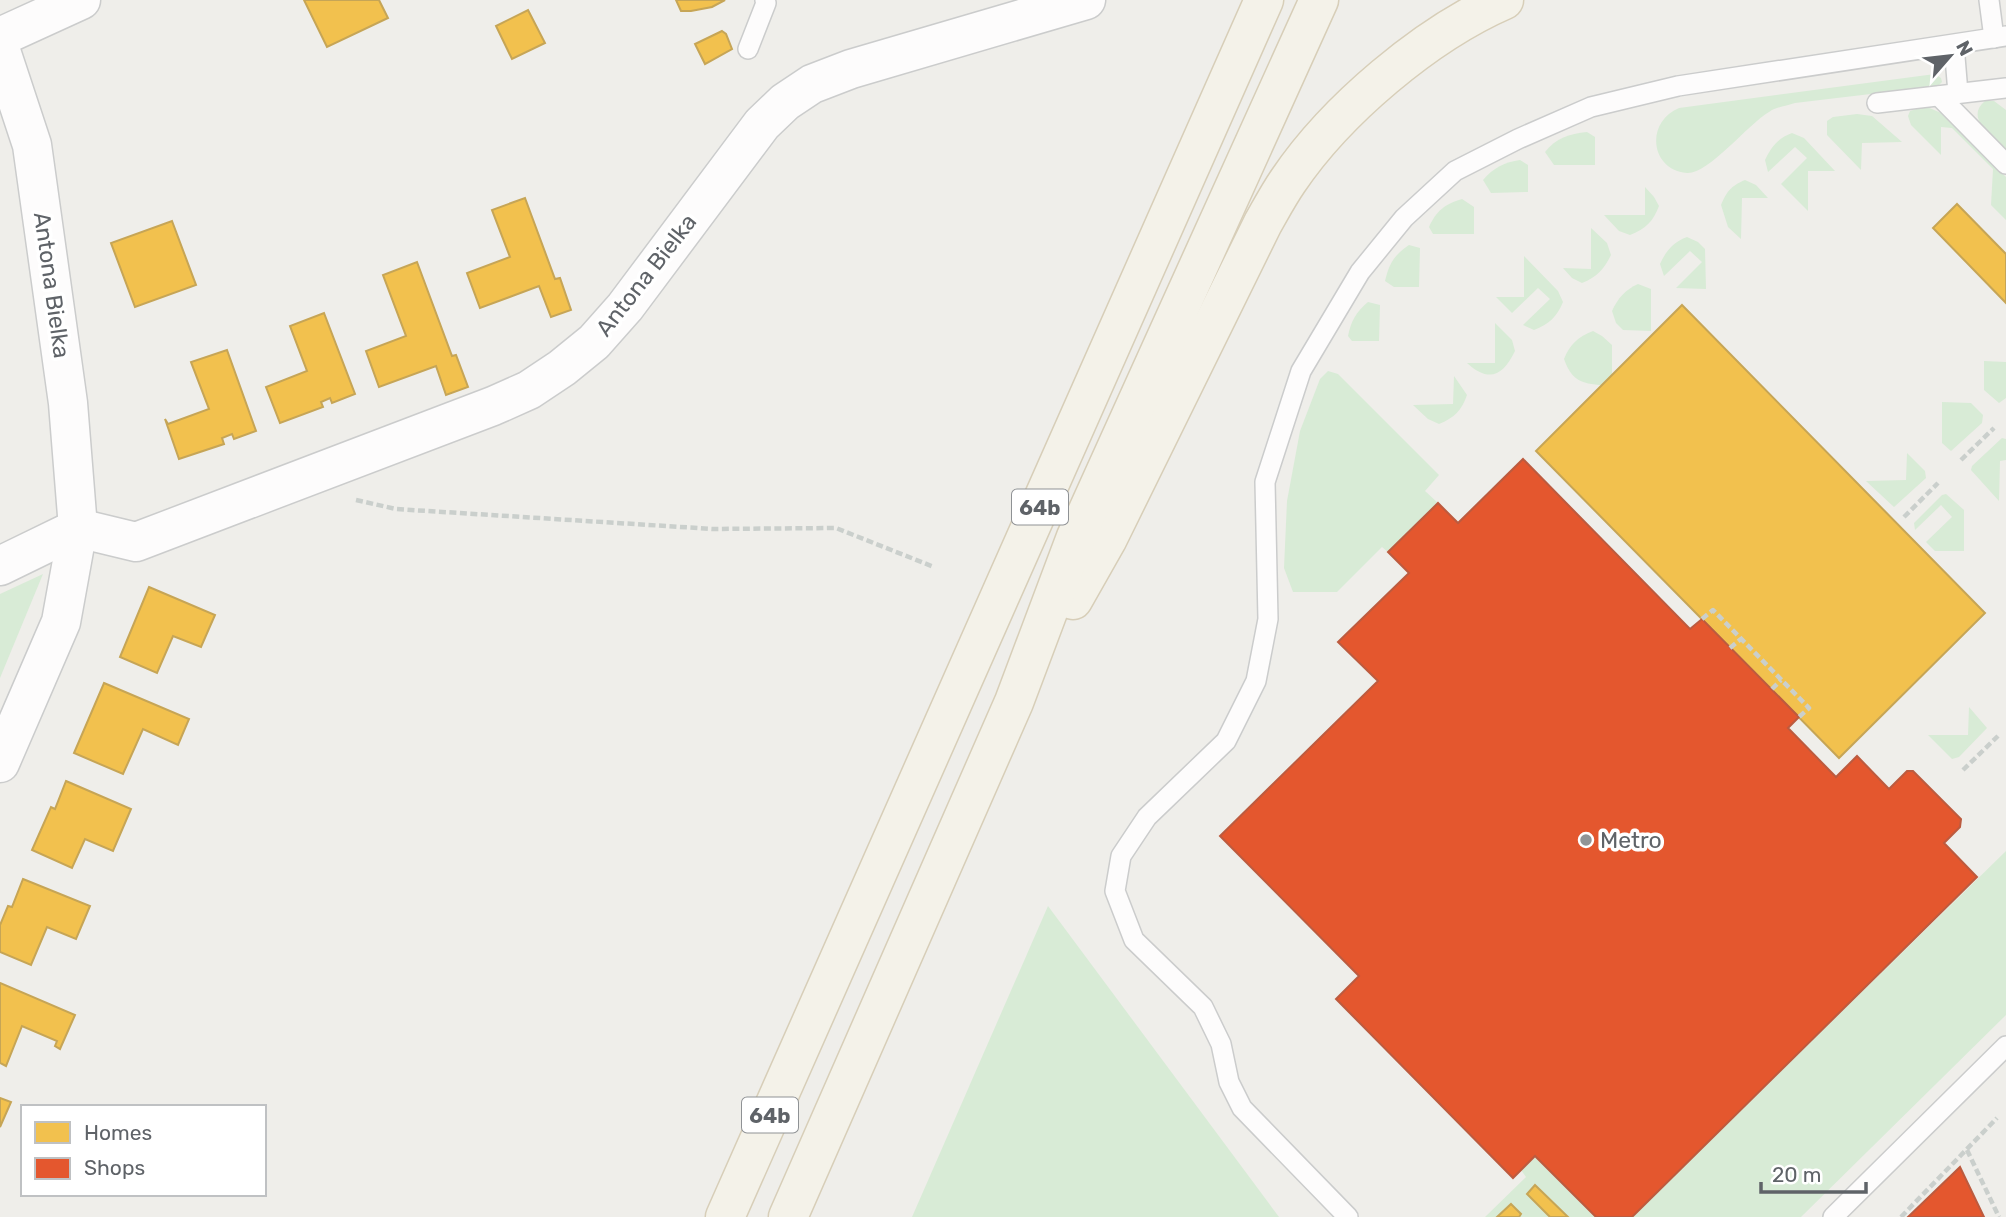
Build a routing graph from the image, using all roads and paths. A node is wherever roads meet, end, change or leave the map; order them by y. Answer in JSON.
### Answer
{"nodes":[{"id":1,"x":81,"y":0,"type":"edge"},
{"id":2,"x":765,"y":0,"type":"edge"},
{"id":3,"x":1086,"y":0,"type":"edge"},
{"id":4,"x":1264,"y":0,"type":"edge"},
{"id":5,"x":1319,"y":0,"type":"edge"},
{"id":6,"x":1504,"y":0,"type":"edge"},
{"id":7,"x":1989,"y":0,"type":"edge"},
{"id":8,"x":0,"y":37,"type":"edge"},
{"id":9,"x":2000,"y":37,"type":"edge"},
{"id":10,"x":1954,"y":45,"type":"junction"},
{"id":11,"x":0,"y":48,"type":"edge"},
{"id":12,"x":748,"y":49,"type":"dead end"},
{"id":13,"x":2004,"y":90,"type":"edge"},
{"id":14,"x":1949,"y":95,"type":"junction"},
{"id":15,"x":1878,"y":103,"type":"dead end"},
{"id":16,"x":2006,"y":164,"type":"edge"},
{"id":17,"x":1994,"y":428,"type":"dead end"},
{"id":18,"x":1961,"y":460,"type":"dead end"},
{"id":19,"x":1938,"y":483,"type":"dead end"},
{"id":20,"x":343,"y":497,"type":"dead end"},
{"id":21,"x":1904,"y":517,"type":"dead end"},
{"id":22,"x":78,"y":528,"type":"junction"},
{"id":23,"x":0,"y":566,"type":"edge"},
{"id":24,"x":933,"y":567,"type":"dead end"},
{"id":25,"x":1702,"y":619,"type":"dead end"},
{"id":26,"x":1741,"y":639,"type":"junction"},
{"id":27,"x":1730,"y":648,"type":"dead end"},
{"id":28,"x":1781,"y":680,"type":"junction"},
{"id":29,"x":1772,"y":689,"type":"dead end"},
{"id":30,"x":1014,"y":702,"type":"junction"},
{"id":31,"x":1799,"y":717,"type":"dead end"},
{"id":32,"x":1998,"y":736,"type":"dead end"},
{"id":33,"x":0,"y":763,"type":"edge"},
{"id":34,"x":1963,"y":770,"type":"dead end"},
{"id":35,"x":2006,"y":1046,"type":"edge"},
{"id":36,"x":1997,"y":1118,"type":"dead end"},
{"id":37,"x":1967,"y":1150,"type":"junction"},
{"id":38,"x":725,"y":1217,"type":"edge"},
{"id":39,"x":788,"y":1217,"type":"edge"},
{"id":40,"x":1348,"y":1217,"type":"edge"},
{"id":41,"x":1833,"y":1217,"type":"edge"},
{"id":42,"x":1901,"y":1217,"type":"edge"},
{"id":43,"x":1999,"y":1217,"type":"edge"}],
"edges":[{"from":1,"to":8,"type":"street"},
{"from":2,"to":12,"type":"lane"},
{"from":3,"to":22,"type":"street","name":"Antona Bielka"},
{"from":4,"to":38,"type":"main road","number":"64b"},
{"from":5,"to":30,"type":"main road","number":"64b"},
{"from":6,"to":30,"type":"main road"},
{"from":7,"to":9,"type":"lane"},
{"from":9,"to":10,"type":"lane"},
{"from":10,"to":14,"type":"lane"},
{"from":10,"to":40,"type":"lane"},
{"from":11,"to":22,"type":"street","name":"Antona Bielka"},
{"from":13,"to":14,"type":"lane"},
{"from":14,"to":15,"type":"lane"},
{"from":14,"to":16,"type":"lane"},
{"from":17,"to":18,"type":"path"},
{"from":19,"to":21,"type":"path"},
{"from":20,"to":24,"type":"path"},
{"from":22,"to":23,"type":"street"},
{"from":22,"to":33,"type":"street","name":"Antona Bielka"},
{"from":25,"to":26,"type":"path"},
{"from":26,"to":27,"type":"path"},
{"from":26,"to":28,"type":"path"},
{"from":28,"to":29,"type":"path"},
{"from":28,"to":31,"type":"path"},
{"from":30,"to":39,"type":"main road","number":"64b"},
{"from":32,"to":34,"type":"path"},
{"from":35,"to":41,"type":"lane"},
{"from":36,"to":37,"type":"path"},
{"from":37,"to":42,"type":"path"},
{"from":37,"to":43,"type":"path"}]}
